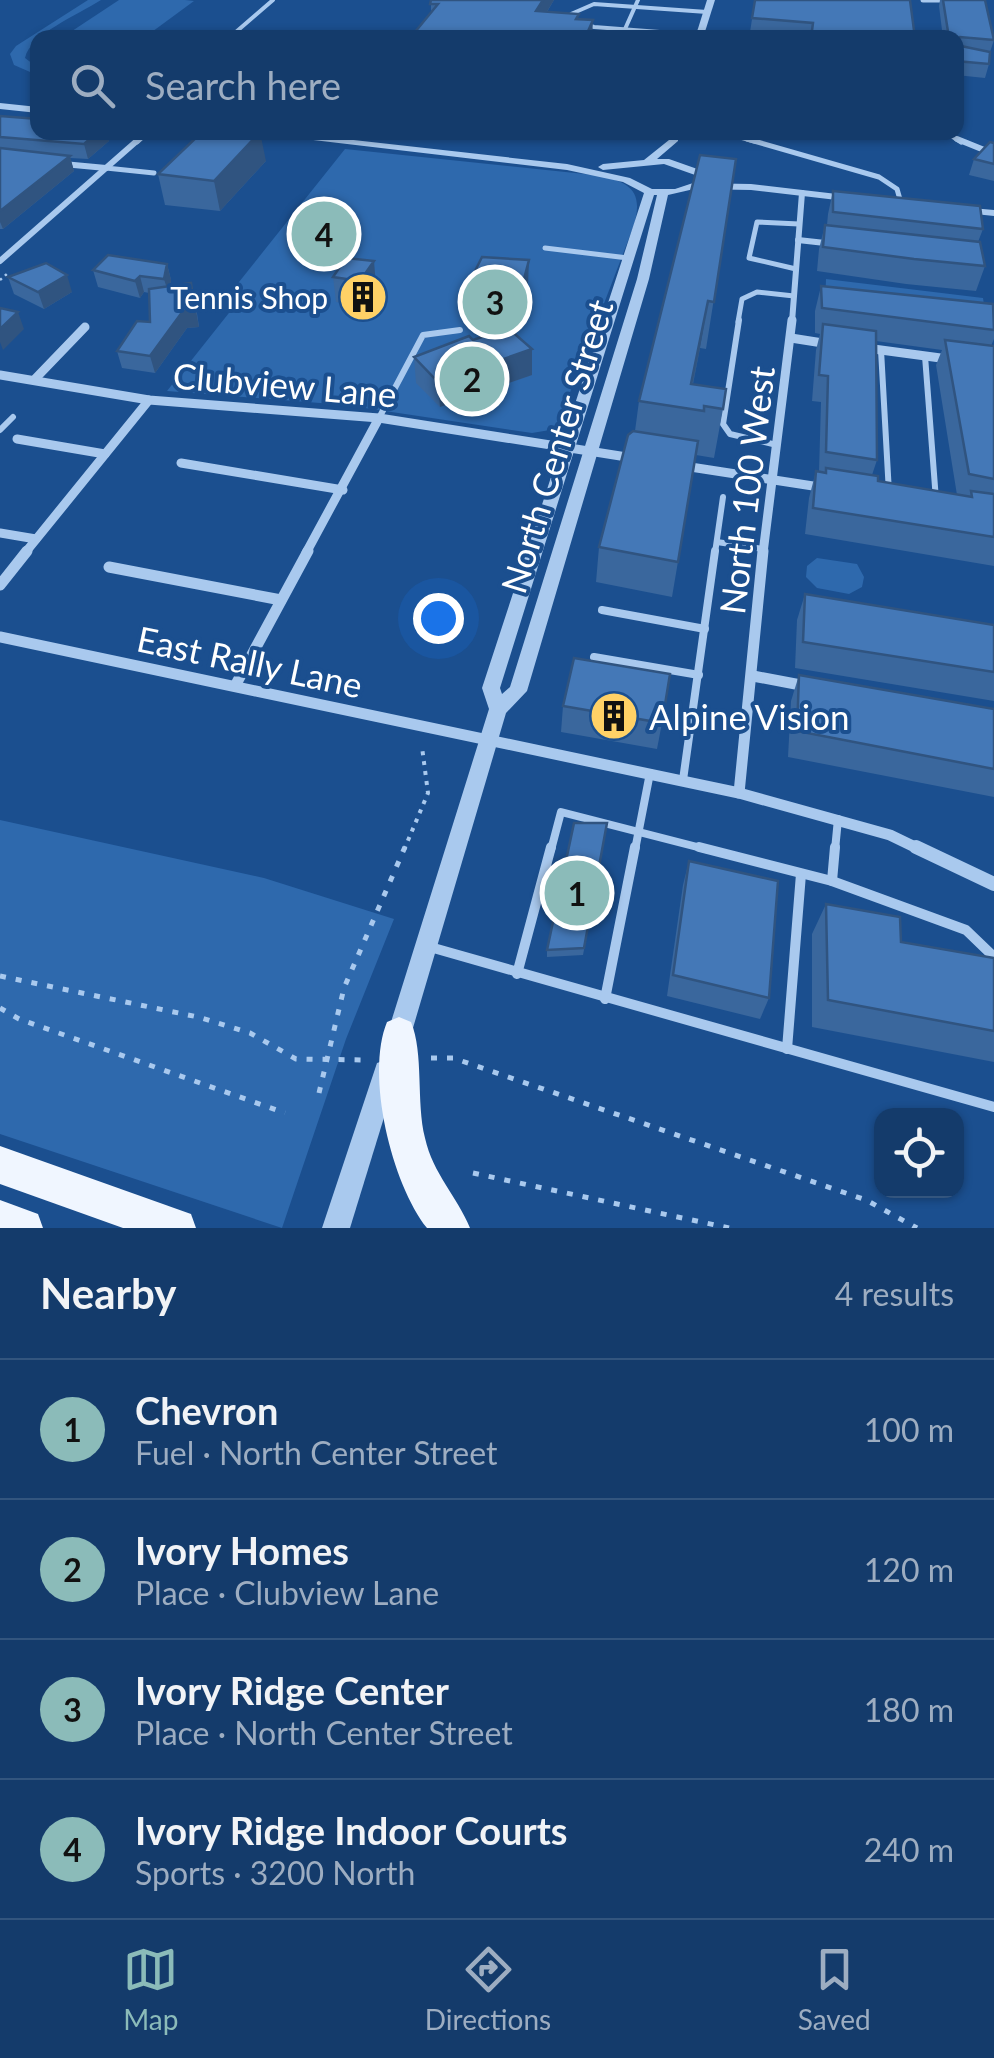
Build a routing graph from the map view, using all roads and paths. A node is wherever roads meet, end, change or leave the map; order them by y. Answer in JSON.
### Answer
{"nodes":[{"id":1,"x":273,"y":0,"type":"edge"},
{"id":2,"x":710,"y":0,"type":"edge"},
{"id":3,"x":922,"y":0,"type":"edge"},
{"id":4,"x":968,"y":0,"type":"edge"},
{"id":5,"x":637,"y":3,"type":"edge"},
{"id":6,"x":707,"y":12,"type":"junction"},
{"id":7,"x":237,"y":30,"type":"edge"},
{"id":8,"x":625,"y":30,"type":"joint"},
{"id":9,"x":701,"y":30,"type":"edge"},
{"id":10,"x":0,"y":106,"type":"edge"},
{"id":11,"x":30,"y":109,"type":"edge"},
{"id":12,"x":139,"y":140,"type":"edge"},
{"id":13,"x":157,"y":140,"type":"edge"},
{"id":14,"x":322,"y":140,"type":"edge"},
{"id":15,"x":670,"y":140,"type":"edge"},
{"id":16,"x":675,"y":140,"type":"edge"},
{"id":17,"x":749,"y":140,"type":"edge"},
{"id":18,"x":958,"y":140,"type":"edge"},
{"id":19,"x":994,"y":154,"type":"edge"},
{"id":20,"x":648,"y":161,"type":"junction"},
{"id":21,"x":55,"y":162,"type":"edge"},
{"id":22,"x":678,"y":164,"type":"junction"},
{"id":23,"x":567,"y":167,"type":"junction"},
{"id":24,"x":629,"y":167,"type":"junction"},
{"id":25,"x":106,"y":168,"type":"junction"},
{"id":26,"x":123,"y":170,"type":"junction"},
{"id":27,"x":154,"y":174,"type":"edge"},
{"id":28,"x":626,"y":180,"type":"junction"},
{"id":29,"x":694,"y":180,"type":"junction"},
{"id":30,"x":656,"y":192,"type":"junction"},
{"id":31,"x":802,"y":193,"type":"junction"},
{"id":32,"x":861,"y":199,"type":"edge"},
{"id":33,"x":881,"y":202,"type":"edge"},
{"id":34,"x":901,"y":204,"type":"junction"},
{"id":35,"x":920,"y":206,"type":"edge"},
{"id":36,"x":938,"y":208,"type":"edge"},
{"id":37,"x":994,"y":213,"type":"edge"},
{"id":38,"x":799,"y":224,"type":"junction"},
{"id":39,"x":798,"y":240,"type":"junction"},
{"id":40,"x":837,"y":244,"type":"edge"},
{"id":41,"x":0,"y":248,"type":"edge"},
{"id":42,"x":544,"y":248,"type":"dead end"},
{"id":43,"x":12,"y":250,"type":"junction"},
{"id":44,"x":628,"y":258,"type":"junction"},
{"id":45,"x":0,"y":261,"type":"edge"},
{"id":46,"x":12,"y":269,"type":"dead end"},
{"id":47,"x":796,"y":270,"type":"junction"},
{"id":48,"x":0,"y":280,"type":"edge"},
{"id":49,"x":794,"y":296,"type":"junction"},
{"id":50,"x":84,"y":326,"type":"dead end"},
{"id":51,"x":460,"y":330,"type":"dead end"},
{"id":52,"x":791,"y":338,"type":"junction"},
{"id":53,"x":882,"y":350,"type":"junction"},
{"id":54,"x":925,"y":356,"type":"junction"},
{"id":55,"x":960,"y":361,"type":"edge"},
{"id":56,"x":0,"y":375,"type":"edge"},
{"id":57,"x":34,"y":380,"type":"junction"},
{"id":58,"x":148,"y":400,"type":"junction"},
{"id":59,"x":13,"y":417,"type":"dead end"},
{"id":60,"x":378,"y":418,"type":"junction"},
{"id":61,"x":0,"y":430,"type":"edge"},
{"id":62,"x":17,"y":439,"type":"dead end"},
{"id":63,"x":776,"y":445,"type":"junction"},
{"id":64,"x":566,"y":448,"type":"junction"},
{"id":65,"x":590,"y":452,"type":"junction"},
{"id":66,"x":105,"y":454,"type":"junction"},
{"id":67,"x":640,"y":459,"type":"edge"},
{"id":68,"x":181,"y":463,"type":"dead end"},
{"id":69,"x":678,"y":465,"type":"edge"},
{"id":70,"x":772,"y":479,"type":"junction"},
{"id":71,"x":830,"y":488,"type":"edge"},
{"id":72,"x":343,"y":490,"type":"junction"},
{"id":73,"x":870,"y":494,"type":"edge"},
{"id":74,"x":723,"y":497,"type":"dead end"},
{"id":75,"x":889,"y":498,"type":"junction"},
{"id":76,"x":905,"y":500,"type":"edge"},
{"id":77,"x":921,"y":502,"type":"edge"},
{"id":78,"x":936,"y":505,"type":"junction"},
{"id":79,"x":956,"y":508,"type":"edge"},
{"id":80,"x":0,"y":533,"type":"edge"},
{"id":81,"x":36,"y":539,"type":"junction"},
{"id":82,"x":717,"y":542,"type":"junction"},
{"id":83,"x":764,"y":550,"type":"junction"},
{"id":84,"x":109,"y":567,"type":"dead end"},
{"id":85,"x":0,"y":584,"type":"edge"},
{"id":86,"x":282,"y":600,"type":"junction"},
{"id":87,"x":602,"y":610,"type":"dead end"},
{"id":88,"x":705,"y":629,"type":"junction"},
{"id":89,"x":0,"y":637,"type":"edge"},
{"id":90,"x":594,"y":657,"type":"edge"},
{"id":91,"x":699,"y":675,"type":"junction"},
{"id":92,"x":753,"y":676,"type":"junction"},
{"id":93,"x":235,"y":686,"type":"junction"},
{"id":94,"x":827,"y":690,"type":"edge"},
{"id":95,"x":498,"y":709,"type":"junction"},
{"id":96,"x":490,"y":739,"type":"junction"},
{"id":97,"x":422,"y":747,"type":"dead end"},
{"id":98,"x":650,"y":773,"type":"junction"},
{"id":99,"x":682,"y":780,"type":"junction"},
{"id":100,"x":739,"y":792,"type":"junction"},
{"id":101,"x":838,"y":819,"type":"junction"},
{"id":102,"x":637,"y":832,"type":"junction"},
{"id":103,"x":801,"y":874,"type":"junction"},
{"id":104,"x":832,"y":881,"type":"junction"},
{"id":105,"x":994,"y":884,"type":"edge"},
{"id":106,"x":426,"y":946,"type":"junction"},
{"id":107,"x":994,"y":957,"type":"edge"},
{"id":108,"x":518,"y":974,"type":"junction"},
{"id":109,"x":0,"y":976,"type":"edge"},
{"id":110,"x":605,"y":999,"type":"junction"},
{"id":111,"x":0,"y":1008,"type":"edge"},
{"id":112,"x":786,"y":1049,"type":"junction"},
{"id":113,"x":396,"y":1052,"type":"junction"},
{"id":114,"x":324,"y":1060,"type":"junction"},
{"id":115,"x":319,"y":1093,"type":"dead end"},
{"id":116,"x":994,"y":1108,"type":"edge"},
{"id":117,"x":285,"y":1113,"type":"dead end"},
{"id":118,"x":0,"y":1165,"type":"edge"},
{"id":119,"x":474,"y":1172,"type":"dead end"},
{"id":120,"x":0,"y":1219,"type":"edge"},
{"id":121,"x":24,"y":1228,"type":"edge"},
{"id":122,"x":177,"y":1228,"type":"edge"},
{"id":123,"x":336,"y":1228,"type":"edge"},
{"id":124,"x":450,"y":1228,"type":"edge"},
{"id":125,"x":729,"y":1228,"type":"edge"},
{"id":126,"x":916,"y":1228,"type":"edge"}],
"edges":[{"from":1,"to":7,"type":"lane"},
{"from":2,"to":6,"type":"street"},
{"from":3,"to":4,"type":"street"},
{"from":5,"to":6,"type":"lane"},
{"from":5,"to":8,"type":"lane"},
{"from":5,"to":8,"type":"lane"},
{"from":6,"to":9,"type":"street"},
{"from":10,"to":11,"type":"street"},
{"from":12,"to":25,"type":"street"},
{"from":13,"to":26,"type":"path"},
{"from":14,"to":23,"type":"street"},
{"from":15,"to":20,"type":"street"},
{"from":16,"to":22,"type":"street"},
{"from":17,"to":34,"type":"lane"},
{"from":18,"to":19,"type":"street"},
{"from":20,"to":22,"type":"street"},
{"from":20,"to":24,"type":"street"},
{"from":21,"to":25,"type":"street"},
{"from":22,"to":29,"type":"street"},
{"from":23,"to":24,"type":"street"},
{"from":23,"to":28,"type":"street"},
{"from":24,"to":28,"type":"street"},
{"from":25,"to":26,"type":"lane"},
{"from":25,"to":43,"type":"street"},
{"from":26,"to":27,"type":"lane"},
{"from":28,"to":30,"type":"street"},
{"from":29,"to":30,"type":"street"},
{"from":29,"to":31,"type":"street"},
{"from":30,"to":44,"type":"street","name":"North Center Street"},
{"from":30,"to":65,"type":"street","name":"North Center Street"},
{"from":31,"to":32,"type":"street"},
{"from":31,"to":38,"type":"street","name":"North 100 West"},
{"from":33,"to":34,"type":"street"},
{"from":34,"to":35,"type":"street"},
{"from":36,"to":37,"type":"street"},
{"from":38,"to":39,"type":"street","name":"North 100 West"},
{"from":38,"to":47,"type":"lane"},
{"from":39,"to":40,"type":"street"},
{"from":39,"to":47,"type":"street","name":"North 100 West"},
{"from":41,"to":43,"type":"street"},
{"from":42,"to":44,"type":"lane"},
{"from":43,"to":45,"type":"street"},
{"from":44,"to":64,"type":"street","name":"North Center Street"},
{"from":46,"to":48,"type":"path"},
{"from":47,"to":49,"type":"street","name":"North 100 West"},
{"from":49,"to":52,"type":"street","name":"North 100 West"},
{"from":49,"to":63,"type":"lane"},
{"from":50,"to":57,"type":"street"},
{"from":51,"to":60,"type":"lane"},
{"from":52,"to":53,"type":"street"},
{"from":52,"to":63,"type":"street","name":"North 100 West"},
{"from":53,"to":54,"type":"street"},
{"from":53,"to":75,"type":"lane"},
{"from":54,"to":55,"type":"street"},
{"from":54,"to":78,"type":"lane"},
{"from":56,"to":57,"type":"street","name":"Clubview Lane"},
{"from":57,"to":58,"type":"street","name":"Clubview Lane"},
{"from":58,"to":60,"type":"street","name":"Clubview Lane"},
{"from":58,"to":66,"type":"street"},
{"from":59,"to":61,"type":"lane"},
{"from":60,"to":64,"type":"street","name":"Clubview Lane"},
{"from":60,"to":72,"type":"street"},
{"from":62,"to":66,"type":"street"},
{"from":63,"to":70,"type":"street","name":"North 100 West"},
{"from":64,"to":65,"type":"street","name":"Clubview Lane"},
{"from":64,"to":95,"type":"street","name":"North Center Street"},
{"from":65,"to":67,"type":"street","name":"Clubview Lane"},
{"from":65,"to":95,"type":"street","name":"North Center Street"},
{"from":66,"to":81,"type":"street"},
{"from":68,"to":72,"type":"street"},
{"from":69,"to":70,"type":"street"},
{"from":70,"to":71,"type":"street"},
{"from":70,"to":83,"type":"street","name":"North 100 West"},
{"from":72,"to":86,"type":"street"},
{"from":73,"to":75,"type":"street"},
{"from":74,"to":82,"type":"lane"},
{"from":75,"to":76,"type":"street"},
{"from":77,"to":78,"type":"street"},
{"from":78,"to":79,"type":"street"},
{"from":80,"to":81,"type":"street"},
{"from":81,"to":85,"type":"street"},
{"from":82,"to":83,"type":"lane"},
{"from":82,"to":88,"type":"lane"},
{"from":83,"to":92,"type":"street","name":"North 100 West"},
{"from":84,"to":86,"type":"street"},
{"from":86,"to":93,"type":"street"},
{"from":87,"to":88,"type":"lane"},
{"from":88,"to":91,"type":"lane"},
{"from":89,"to":93,"type":"street","name":"East Rally Lane"},
{"from":90,"to":91,"type":"lane"},
{"from":91,"to":99,"type":"lane"},
{"from":92,"to":94,"type":"street"},
{"from":92,"to":100,"type":"street","name":"North 100 West"},
{"from":93,"to":96,"type":"street","name":"East Rally Lane"},
{"from":95,"to":96,"type":"street","name":"North Center Street"},
{"from":96,"to":98,"type":"street","name":"East Rally Lane"},
{"from":96,"to":106,"type":"street","name":"North Center Street"},
{"from":97,"to":114,"type":"path"},
{"from":98,"to":99,"type":"street","name":"East Rally Lane"},
{"from":98,"to":102,"type":"lane"},
{"from":99,"to":100,"type":"street","name":"East Rally Lane"},
{"from":100,"to":101,"type":"street","name":"East Rally Lane"},
{"from":101,"to":104,"type":"lane"},
{"from":101,"to":105,"type":"street","name":"East Rally Lane"},
{"from":102,"to":103,"type":"lane"},
{"from":102,"to":108,"type":"lane"},
{"from":102,"to":110,"type":"lane"},
{"from":103,"to":104,"type":"lane"},
{"from":103,"to":112,"type":"lane"},
{"from":104,"to":107,"type":"lane"},
{"from":106,"to":108,"type":"lane"},
{"from":106,"to":113,"type":"street","name":"North Center Street"},
{"from":108,"to":110,"type":"lane"},
{"from":109,"to":114,"type":"path"},
{"from":110,"to":112,"type":"lane"},
{"from":111,"to":117,"type":"path"},
{"from":112,"to":116,"type":"lane"},
{"from":113,"to":114,"type":"path"},
{"from":113,"to":123,"type":"street","name":"North Center Street"},
{"from":113,"to":124,"type":"main road"},
{"from":113,"to":126,"type":"path"},
{"from":114,"to":115,"type":"path"},
{"from":118,"to":122,"type":"main road"},
{"from":119,"to":125,"type":"path"},
{"from":120,"to":121,"type":"main road"}]}
